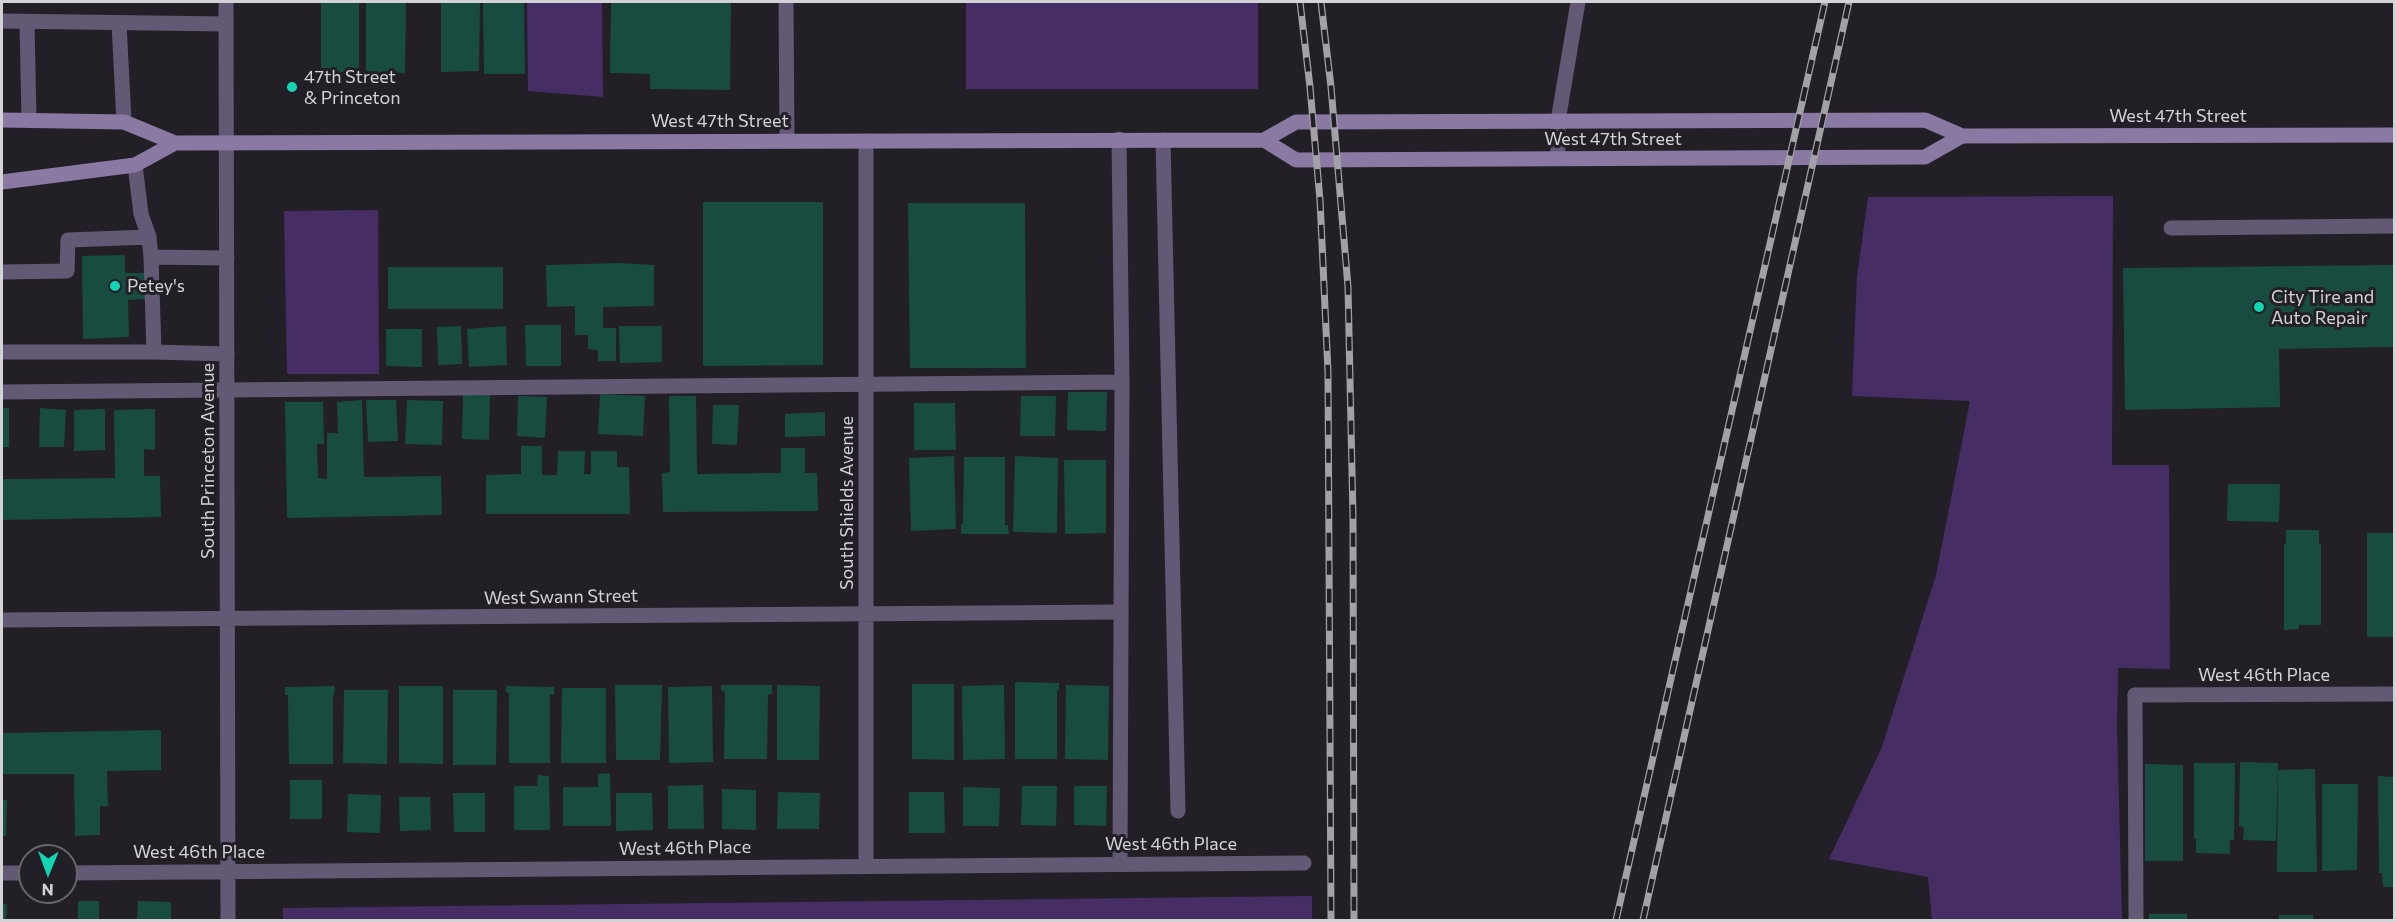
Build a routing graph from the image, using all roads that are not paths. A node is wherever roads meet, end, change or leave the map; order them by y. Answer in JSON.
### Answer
{"nodes":[{"id":1,"x":226,"y":2,"type":"edge"},
{"id":2,"x":786,"y":2,"type":"edge"},
{"id":3,"x":1578,"y":2,"type":"edge"},
{"id":4,"x":2,"y":21,"type":"edge"},
{"id":5,"x":27,"y":22,"type":"junction"},
{"id":6,"x":119,"y":23,"type":"junction"},
{"id":7,"x":226,"y":24,"type":"junction"},
{"id":8,"x":2,"y":120,"type":"edge"},
{"id":9,"x":29,"y":120,"type":"junction"},
{"id":10,"x":1558,"y":121,"type":"junction"},
{"id":11,"x":124,"y":122,"type":"junction"},
{"id":12,"x":2394,"y":135,"type":"edge"},
{"id":13,"x":1962,"y":136,"type":"junction"},
{"id":14,"x":787,"y":140,"type":"junction"},
{"id":15,"x":1119,"y":140,"type":"junction"},
{"id":16,"x":1163,"y":140,"type":"junction"},
{"id":17,"x":1264,"y":140,"type":"junction"},
{"id":18,"x":866,"y":141,"type":"junction"},
{"id":19,"x":226,"y":142,"type":"junction"},
{"id":20,"x":175,"y":143,"type":"junction"},
{"id":21,"x":1558,"y":158,"type":"junction"},
{"id":22,"x":135,"y":165,"type":"junction"},
{"id":23,"x":2,"y":182,"type":"edge"},
{"id":24,"x":2394,"y":226,"type":"edge"},
{"id":25,"x":2171,"y":228,"type":"dead end"},
{"id":26,"x":149,"y":237,"type":"junction"},
{"id":27,"x":151,"y":257,"type":"junction"},
{"id":28,"x":227,"y":258,"type":"junction"},
{"id":29,"x":2,"y":272,"type":"edge"},
{"id":30,"x":2,"y":352,"type":"edge"},
{"id":31,"x":154,"y":352,"type":"junction"},
{"id":32,"x":227,"y":354,"type":"junction"},
{"id":33,"x":1122,"y":382,"type":"junction"},
{"id":34,"x":867,"y":384,"type":"junction"},
{"id":35,"x":227,"y":389,"type":"junction"},
{"id":36,"x":2,"y":392,"type":"edge"},
{"id":37,"x":1121,"y":612,"type":"junction"},
{"id":38,"x":866,"y":614,"type":"junction"},
{"id":39,"x":228,"y":619,"type":"junction"},
{"id":40,"x":2,"y":620,"type":"edge"},
{"id":41,"x":2394,"y":694,"type":"edge"},
{"id":42,"x":1178,"y":811,"type":"dead end"},
{"id":43,"x":1120,"y":863,"type":"junction"},
{"id":44,"x":1304,"y":863,"type":"dead end"},
{"id":45,"x":866,"y":866,"type":"junction"},
{"id":46,"x":228,"y":871,"type":"junction"},
{"id":47,"x":2,"y":873,"type":"edge"},
{"id":48,"x":18,"y":873,"type":"edge"},
{"id":49,"x":78,"y":873,"type":"edge"},
{"id":50,"x":228,"y":921,"type":"edge"},
{"id":51,"x":2136,"y":921,"type":"edge"}],
"edges":[{"from":1,"to":7,"type":"street","name":"South Princeton Avenue"},
{"from":2,"to":14,"type":"street"},
{"from":3,"to":10,"type":"street"},
{"from":4,"to":5,"type":"street"},
{"from":5,"to":6,"type":"street"},
{"from":5,"to":9,"type":"street"},
{"from":6,"to":7,"type":"street"},
{"from":6,"to":11,"type":"street"},
{"from":7,"to":19,"type":"street","name":"South Princeton Avenue"},
{"from":8,"to":9,"type":"main road","name":"West 47th Street"},
{"from":9,"to":11,"type":"main road","name":"West 47th Street"},
{"from":10,"to":13,"type":"main road","name":"West 47th Street"},
{"from":10,"to":17,"type":"main road","name":"West 47th Street"},
{"from":10,"to":21,"type":"street"},
{"from":11,"to":20,"type":"main road","name":"West 47th Street"},
{"from":12,"to":13,"type":"main road","name":"West 47th Street"},
{"from":13,"to":21,"type":"main road","name":"West 47th Street"},
{"from":14,"to":18,"type":"main road","name":"West 47th Street"},
{"from":14,"to":19,"type":"main road","name":"West 47th Street"},
{"from":15,"to":16,"type":"main road","name":"West 47th Street"},
{"from":15,"to":18,"type":"main road","name":"West 47th Street"},
{"from":15,"to":33,"type":"street"},
{"from":16,"to":17,"type":"main road","name":"West 47th Street"},
{"from":16,"to":42,"type":"street"},
{"from":17,"to":21,"type":"main road","name":"West 47th Street"},
{"from":18,"to":34,"type":"street","name":"South Shields Avenue"},
{"from":19,"to":20,"type":"main road","name":"West 47th Street"},
{"from":19,"to":28,"type":"street","name":"South Princeton Avenue"},
{"from":20,"to":22,"type":"main road","name":"West 47th Street"},
{"from":22,"to":23,"type":"main road","name":"West 47th Street"},
{"from":22,"to":26,"type":"street"},
{"from":24,"to":25,"type":"street"},
{"from":26,"to":27,"type":"street"},
{"from":26,"to":29,"type":"street"},
{"from":27,"to":28,"type":"street"},
{"from":27,"to":31,"type":"street"},
{"from":28,"to":32,"type":"street","name":"South Princeton Avenue"},
{"from":30,"to":31,"type":"street"},
{"from":31,"to":32,"type":"street"},
{"from":32,"to":35,"type":"street","name":"South Princeton Avenue"},
{"from":33,"to":34,"type":"street"},
{"from":33,"to":37,"type":"street"},
{"from":34,"to":35,"type":"street"},
{"from":34,"to":38,"type":"street","name":"South Shields Avenue"},
{"from":35,"to":36,"type":"street"},
{"from":35,"to":39,"type":"street","name":"South Princeton Avenue"},
{"from":37,"to":38,"type":"street","name":"West Swann Street"},
{"from":37,"to":43,"type":"street"},
{"from":38,"to":39,"type":"street","name":"West Swann Street"},
{"from":38,"to":45,"type":"street","name":"South Shields Avenue"},
{"from":39,"to":40,"type":"street","name":"West Swann Street"},
{"from":39,"to":46,"type":"street","name":"South Princeton Avenue"},
{"from":41,"to":51,"type":"street","name":"West 46th Place"},
{"from":43,"to":44,"type":"street","name":"West 46th Place"},
{"from":43,"to":45,"type":"street","name":"West 46th Place"},
{"from":45,"to":46,"type":"street","name":"West 46th Place"},
{"from":46,"to":49,"type":"street","name":"West 46th Place"},
{"from":46,"to":50,"type":"street","name":"South Princeton Avenue"},
{"from":47,"to":48,"type":"street"}]}
